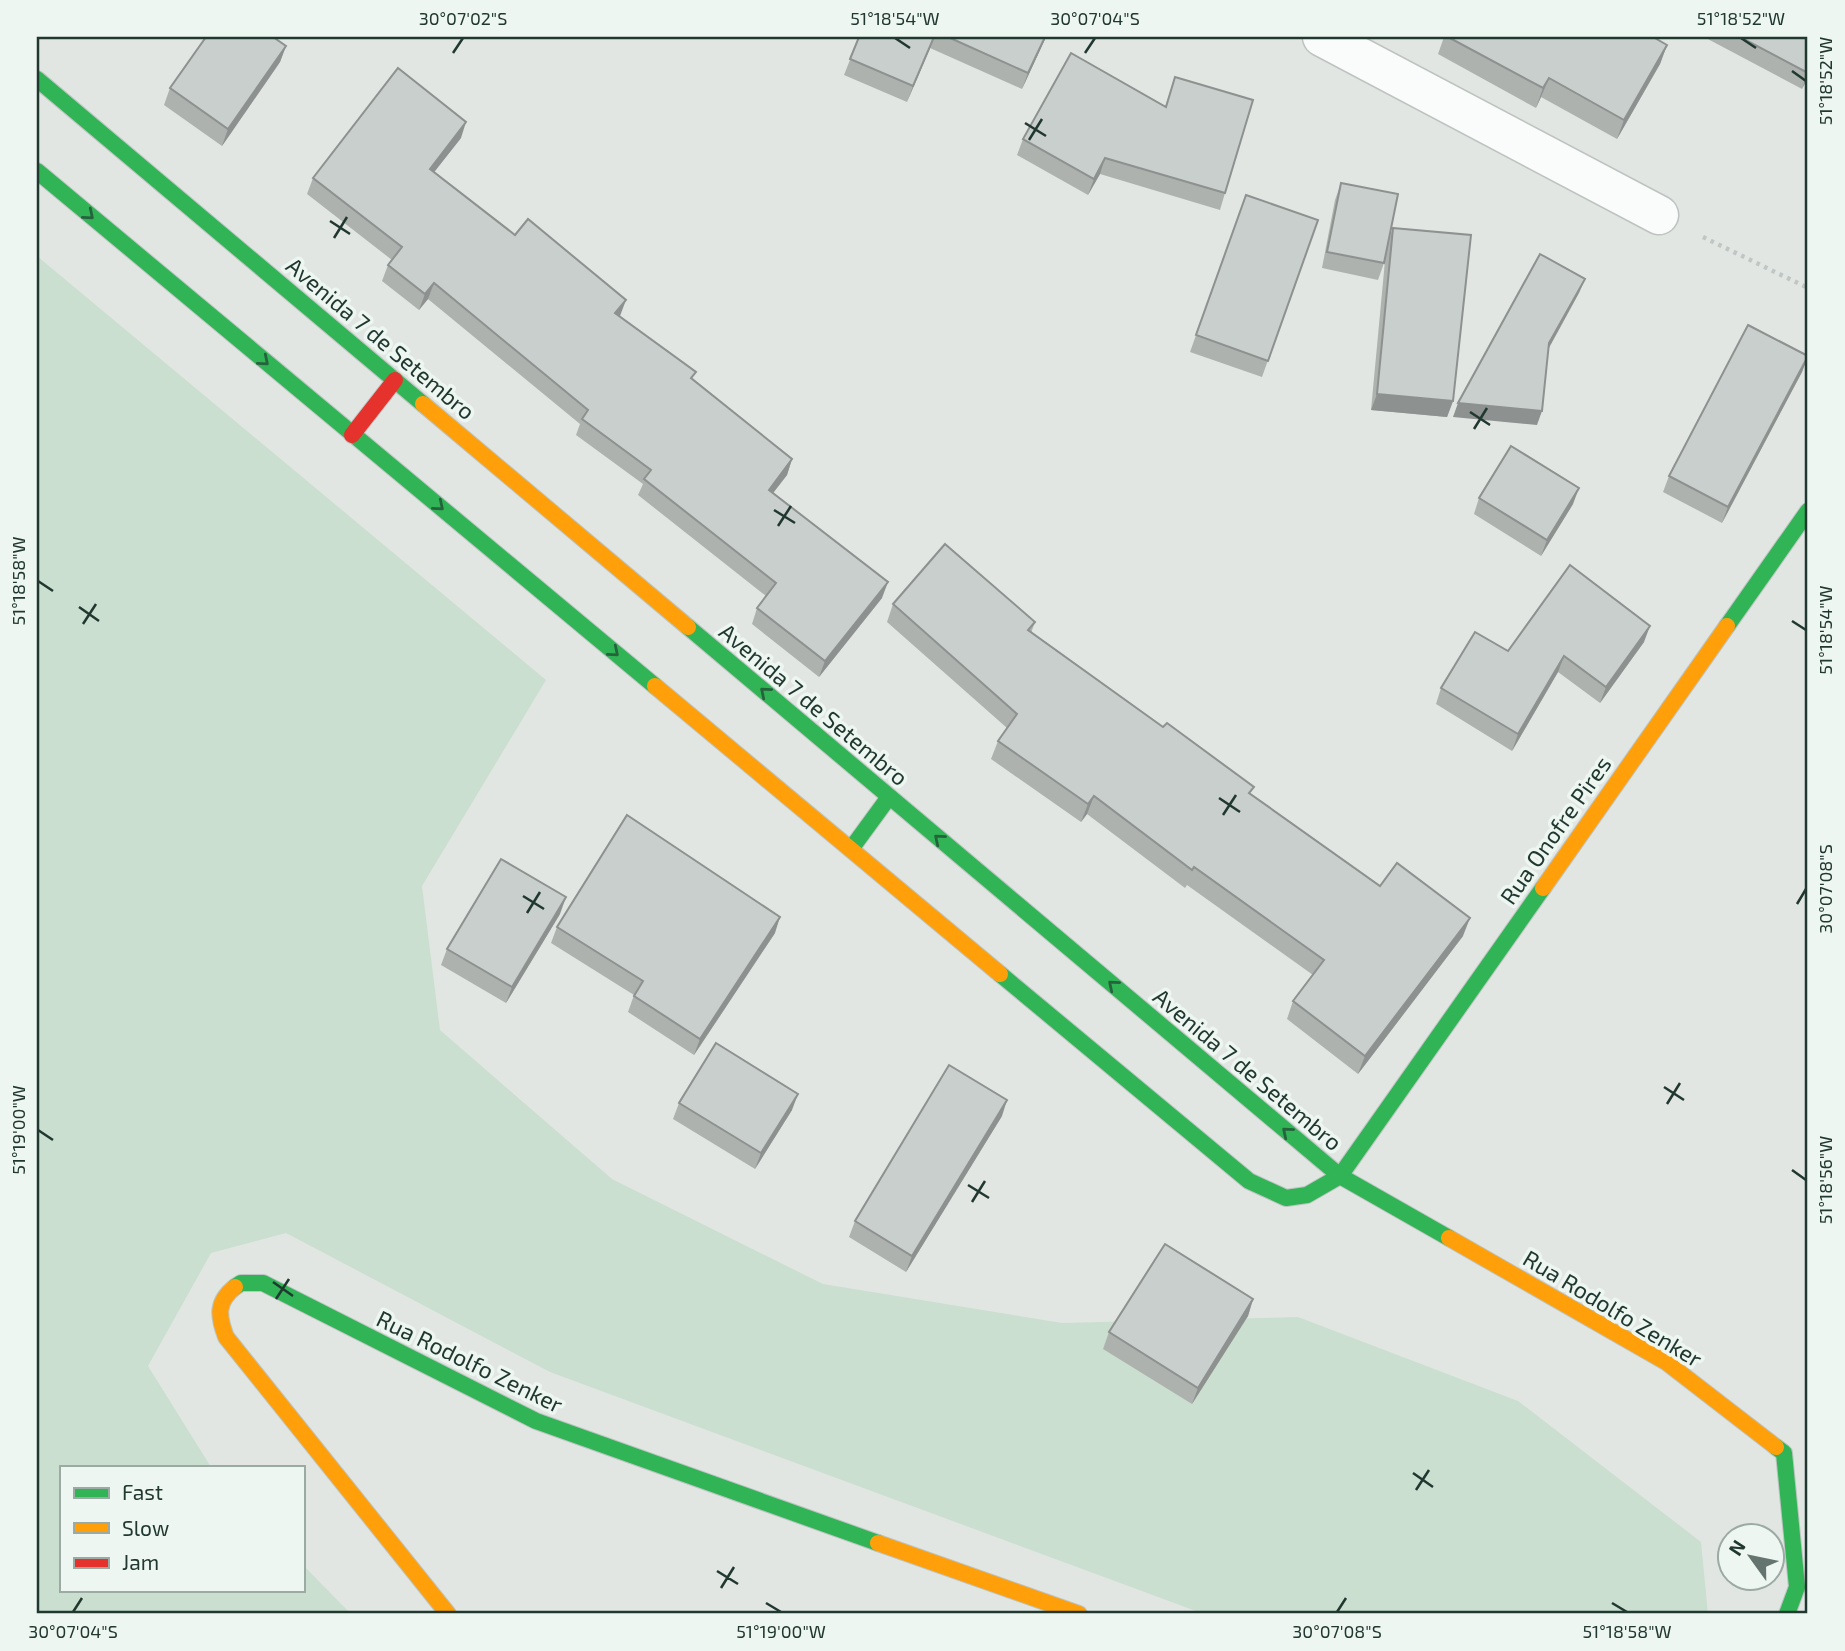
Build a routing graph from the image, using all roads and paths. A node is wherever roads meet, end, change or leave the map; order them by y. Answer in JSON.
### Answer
{"nodes":[{"id":1,"x":1322,"y":37,"type":"edge"},
{"id":2,"x":37,"y":79,"type":"edge"},
{"id":3,"x":37,"y":171,"type":"edge"},
{"id":4,"x":1659,"y":215,"type":"joint"},
{"id":5,"x":1808,"y":288,"type":"edge"},
{"id":6,"x":394,"y":380,"type":"junction"},
{"id":7,"x":352,"y":435,"type":"junction"},
{"id":8,"x":1808,"y":511,"type":"edge"},
{"id":9,"x":889,"y":797,"type":"junction"},
{"id":10,"x":851,"y":849,"type":"junction"},
{"id":11,"x":1340,"y":1176,"type":"junction"},
{"id":12,"x":448,"y":1614,"type":"edge"},
{"id":13,"x":1079,"y":1614,"type":"edge"},
{"id":14,"x":1787,"y":1614,"type":"edge"}],
"edges":[{"from":1,"to":4,"type":"street"},
{"from":2,"to":6,"type":"street","name":"Avenida 7 de Setembro"},
{"from":3,"to":7,"type":"street","name":"Avenida 7 de Setembro","one_way":true},
{"from":4,"to":5,"type":"path"},
{"from":6,"to":7,"type":"street"},
{"from":9,"to":6,"type":"street","name":"Avenida 7 de Setembro","one_way":true},
{"from":7,"to":10,"type":"street","name":"Avenida 7 de Setembro","one_way":true},
{"from":8,"to":11,"type":"street","name":"Rua Onofre Pires"},
{"from":9,"to":10,"type":"street"},
{"from":11,"to":9,"type":"street","name":"Avenida 7 de Setembro","one_way":true},
{"from":10,"to":11,"type":"street","name":"Avenida 7 de Setembro"},
{"from":11,"to":14,"type":"street","name":"Rua Rodolfo Zenker"},
{"from":12,"to":13,"type":"street","name":"Rua Rodolfo Zenker"}]}
